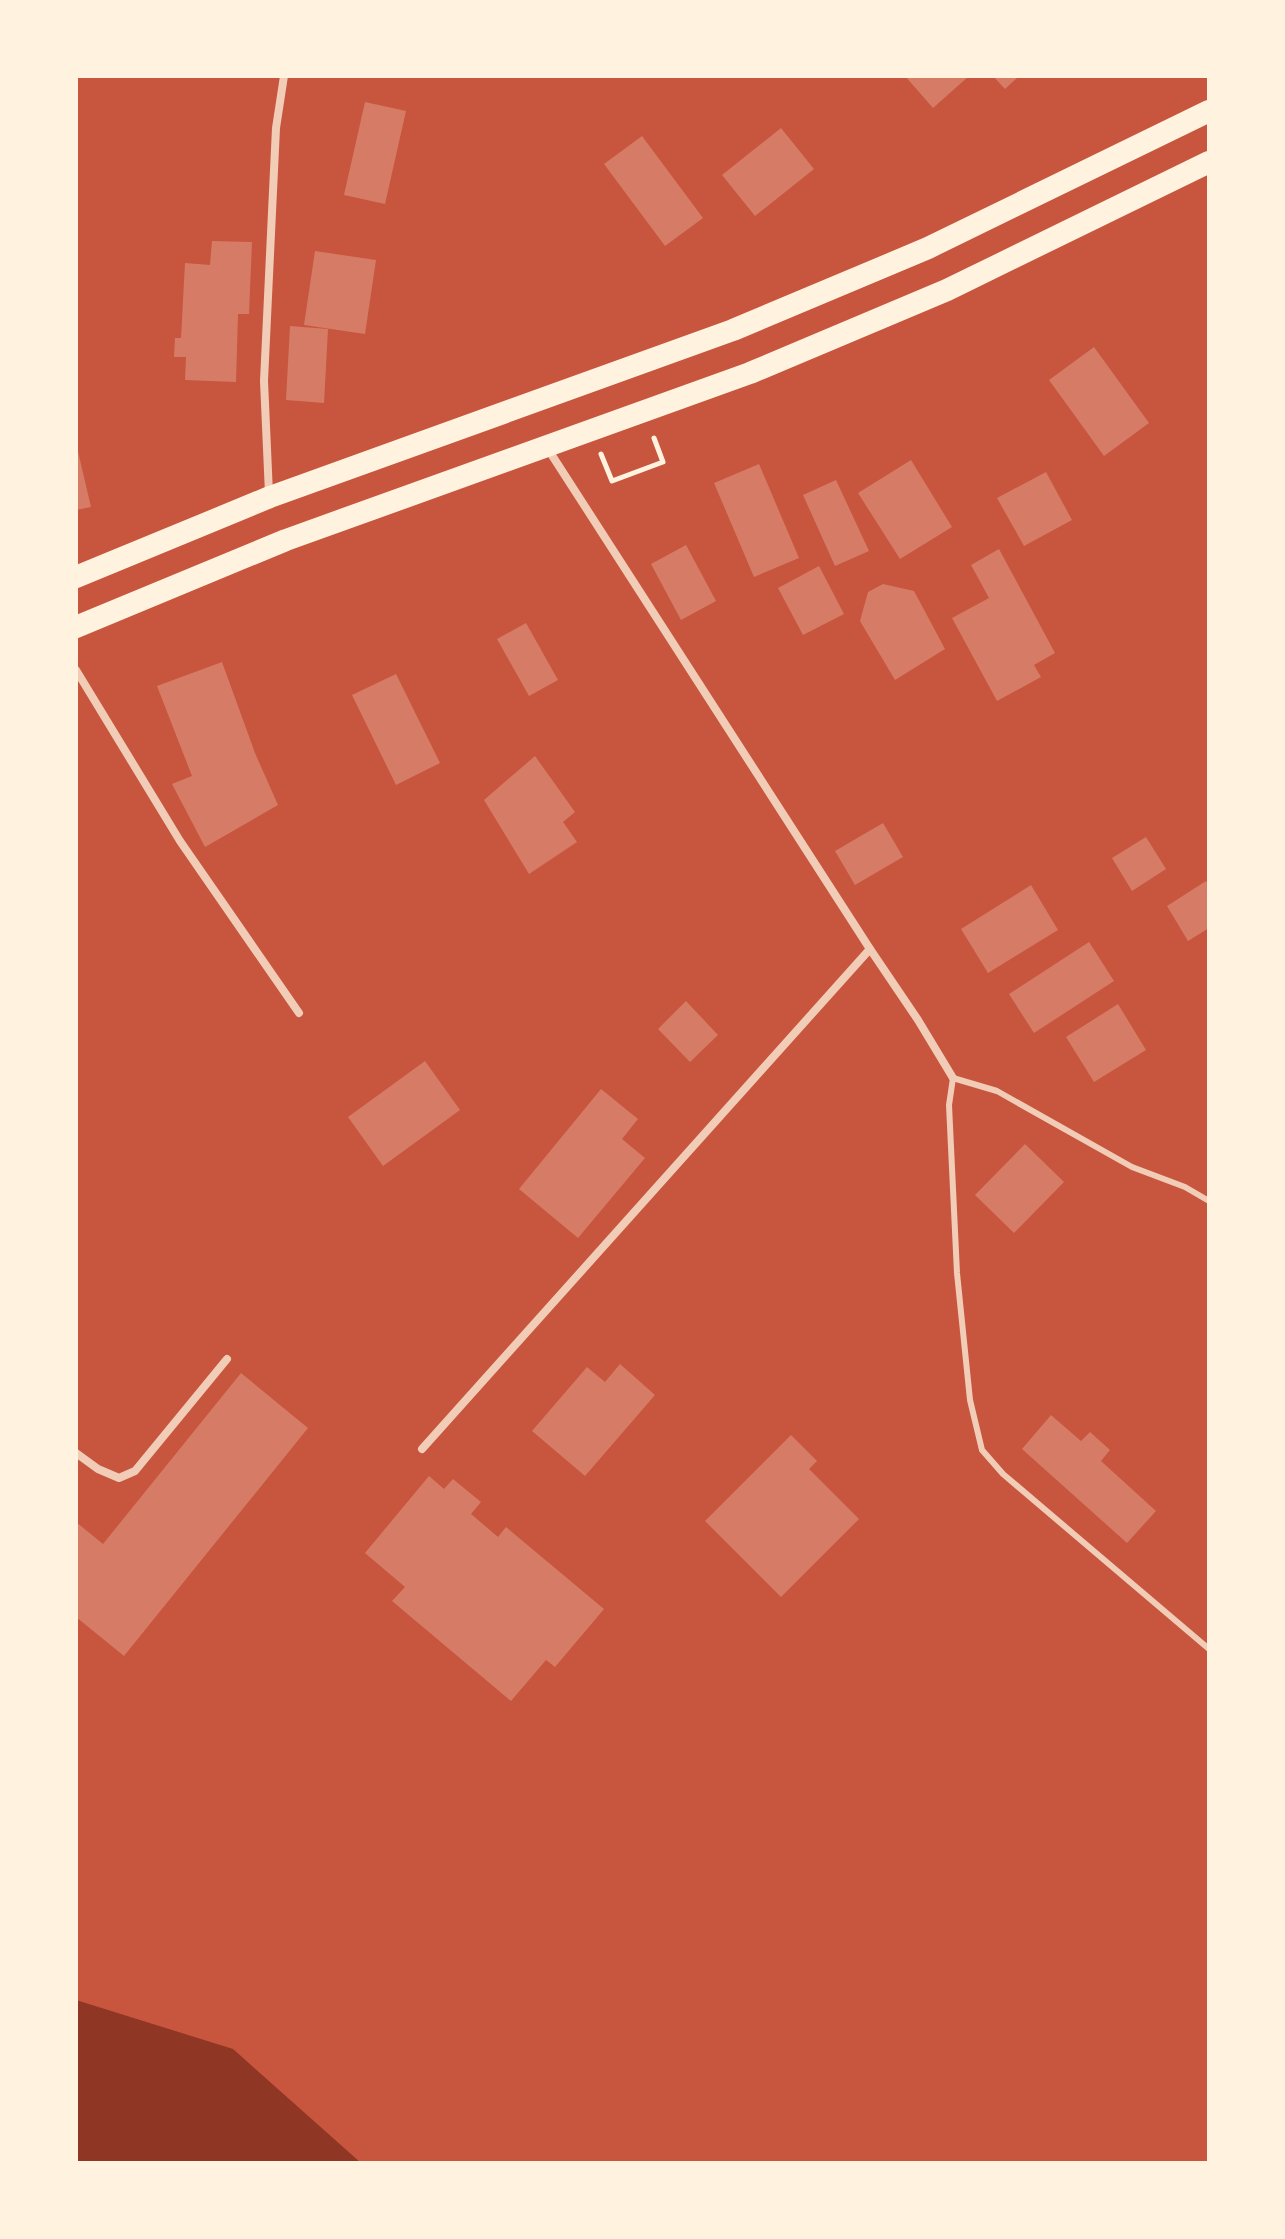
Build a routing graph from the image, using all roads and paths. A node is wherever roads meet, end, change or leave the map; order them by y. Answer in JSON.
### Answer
{"nodes":[{"id":1,"x":284,"y":76,"type":"edge"},
{"id":2,"x":1209,"y":111,"type":"edge"},
{"id":3,"x":1209,"y":162,"type":"edge"},
{"id":4,"x":546,"y":446,"type":"junction"},
{"id":5,"x":663,"y":462,"type":"dead end"},
{"id":6,"x":612,"y":481,"type":"dead end"},
{"id":7,"x":270,"y":497,"type":"junction"},
{"id":8,"x":76,"y":577,"type":"edge"},
{"id":9,"x":76,"y":627,"type":"edge"},
{"id":10,"x":76,"y":670,"type":"edge"},
{"id":11,"x":870,"y":949,"type":"junction"},
{"id":12,"x":299,"y":1013,"type":"dead end"},
{"id":13,"x":953,"y":1078,"type":"junction"},
{"id":14,"x":1209,"y":1201,"type":"edge"},
{"id":15,"x":227,"y":1359,"type":"dead end"},
{"id":16,"x":422,"y":1449,"type":"dead end"},
{"id":17,"x":76,"y":1453,"type":"edge"},
{"id":18,"x":1209,"y":1649,"type":"edge"}],
"edges":[{"from":1,"to":7,"type":"street"},
{"from":2,"to":7,"type":"highway"},
{"from":3,"to":4,"type":"highway"},
{"from":4,"to":9,"type":"highway"},
{"from":4,"to":11,"type":"street"},
{"from":5,"to":6,"type":"path"},
{"from":7,"to":8,"type":"highway"},
{"from":10,"to":12,"type":"street"},
{"from":11,"to":13,"type":"street"},
{"from":11,"to":16,"type":"street"},
{"from":13,"to":14,"type":"lane"},
{"from":13,"to":18,"type":"lane"},
{"from":15,"to":17,"type":"street"}]}
